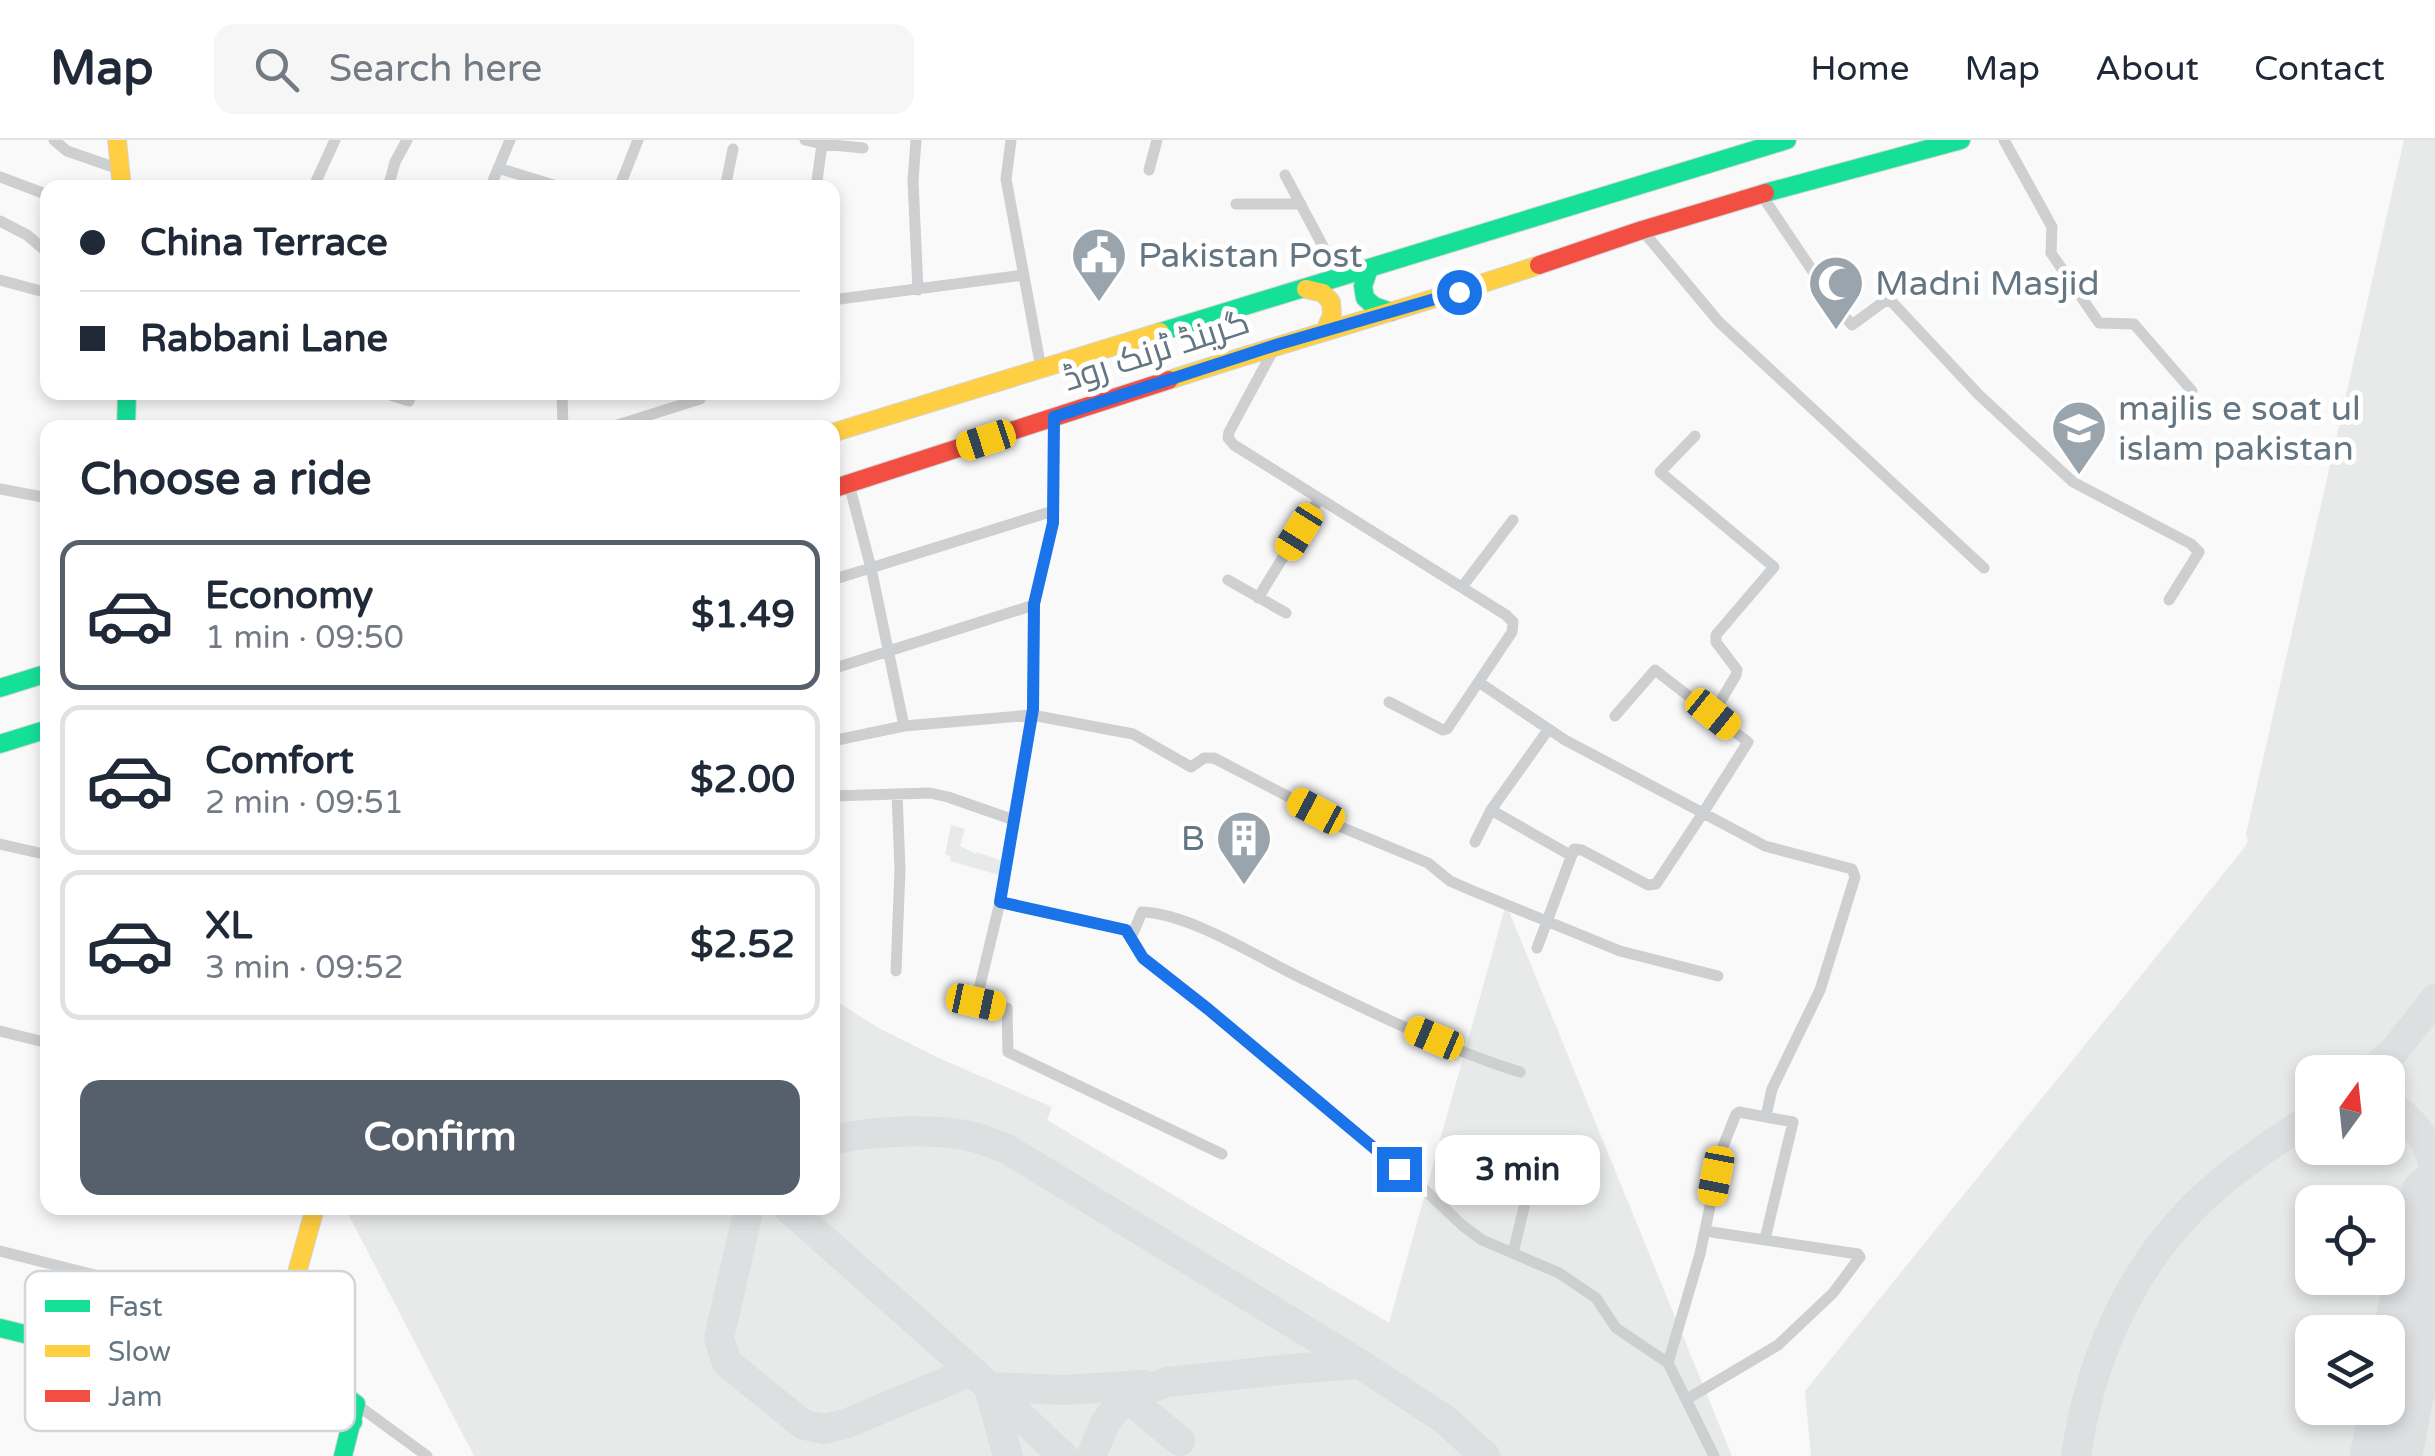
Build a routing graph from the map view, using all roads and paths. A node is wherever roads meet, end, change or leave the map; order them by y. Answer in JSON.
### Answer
{"nodes":[{"id":1,"x":54,"y":140,"type":"edge"},
{"id":2,"x":117,"y":140,"type":"edge"},
{"id":3,"x":335,"y":140,"type":"edge"},
{"id":4,"x":407,"y":140,"type":"edge"},
{"id":5,"x":510,"y":140,"type":"edge"},
{"id":6,"x":638,"y":140,"type":"edge"},
{"id":7,"x":805,"y":140,"type":"edge"},
{"id":8,"x":916,"y":140,"type":"edge"},
{"id":9,"x":1011,"y":140,"type":"edge"},
{"id":10,"x":1157,"y":140,"type":"edge"},
{"id":11,"x":1787,"y":140,"type":"edge"},
{"id":12,"x":1961,"y":140,"type":"edge"},
{"id":13,"x":2004,"y":140,"type":"edge"},
{"id":14,"x":822,"y":144,"type":"junction"},
{"id":15,"x":863,"y":148,"type":"dead end"},
{"id":16,"x":733,"y":149,"type":"dead end"},
{"id":17,"x":498,"y":168,"type":"junction"},
{"id":18,"x":1149,"y":170,"type":"dead end"},
{"id":19,"x":1285,"y":175,"type":"dead end"},
{"id":20,"x":0,"y":178,"type":"edge"},
{"id":21,"x":121,"y":178,"type":"edge"},
{"id":22,"x":317,"y":180,"type":"edge"},
{"id":23,"x":390,"y":180,"type":"edge"},
{"id":24,"x":493,"y":180,"type":"edge"},
{"id":25,"x":537,"y":180,"type":"edge"},
{"id":26,"x":622,"y":180,"type":"edge"},
{"id":27,"x":726,"y":180,"type":"edge"},
{"id":28,"x":817,"y":180,"type":"edge"},
{"id":29,"x":40,"y":193,"type":"edge"},
{"id":30,"x":1761,"y":194,"type":"junction"},
{"id":31,"x":1236,"y":204,"type":"dead end"},
{"id":32,"x":1301,"y":204,"type":"junction"},
{"id":33,"x":0,"y":221,"type":"edge"},
{"id":34,"x":1642,"y":230,"type":"junction"},
{"id":35,"x":40,"y":247,"type":"edge"},
{"id":36,"x":1369,"y":268,"type":"junction"},
{"id":37,"x":1024,"y":275,"type":"junction"},
{"id":38,"x":1340,"y":278,"type":"junction"},
{"id":39,"x":0,"y":280,"type":"edge"},
{"id":40,"x":1304,"y":289,"type":"junction"},
{"id":41,"x":918,"y":290,"type":"junction"},
{"id":42,"x":40,"y":291,"type":"edge"},
{"id":43,"x":840,"y":299,"type":"edge"},
{"id":44,"x":1392,"y":312,"type":"junction"},
{"id":45,"x":1325,"y":331,"type":"junction"},
{"id":46,"x":1276,"y":345,"type":"junction"},
{"id":47,"x":1041,"y":368,"type":"junction"},
{"id":48,"x":2192,"y":391,"type":"dead end"},
{"id":49,"x":697,"y":400,"type":"edge"},
{"id":50,"x":1054,"y":417,"type":"junction"},
{"id":51,"x":633,"y":420,"type":"edge"},
{"id":52,"x":840,"y":430,"type":"edge"},
{"id":53,"x":1695,"y":436,"type":"dead end"},
{"id":54,"x":840,"y":486,"type":"edge"},
{"id":55,"x":0,"y":489,"type":"edge"},
{"id":56,"x":40,"y":496,"type":"edge"},
{"id":57,"x":1319,"y":499,"type":"junction"},
{"id":58,"x":1053,"y":511,"type":"junction"},
{"id":59,"x":1513,"y":520,"type":"dead end"},
{"id":60,"x":871,"y":568,"type":"junction"},
{"id":61,"x":1984,"y":568,"type":"dead end"},
{"id":62,"x":840,"y":578,"type":"edge"},
{"id":63,"x":1228,"y":580,"type":"dead end"},
{"id":64,"x":1462,"y":587,"type":"junction"},
{"id":65,"x":1258,"y":598,"type":"junction"},
{"id":66,"x":2169,"y":600,"type":"dead end"},
{"id":67,"x":1034,"y":604,"type":"junction"},
{"id":68,"x":1286,"y":613,"type":"dead end"},
{"id":69,"x":889,"y":652,"type":"junction"},
{"id":70,"x":840,"y":667,"type":"edge"},
{"id":71,"x":40,"y":676,"type":"edge"},
{"id":72,"x":1480,"y":683,"type":"junction"},
{"id":73,"x":0,"y":688,"type":"edge"},
{"id":74,"x":1389,"y":702,"type":"dead end"},
{"id":75,"x":1713,"y":714,"type":"junction"},
{"id":76,"x":1032,"y":715,"type":"junction"},
{"id":77,"x":1616,"y":716,"type":"dead end"},
{"id":78,"x":904,"y":726,"type":"junction"},
{"id":79,"x":1548,"y":730,"type":"junction"},
{"id":80,"x":40,"y":732,"type":"edge"},
{"id":81,"x":840,"y":738,"type":"edge"},
{"id":82,"x":0,"y":744,"type":"edge"},
{"id":83,"x":897,"y":794,"type":"junction"},
{"id":84,"x":840,"y":796,"type":"edge"},
{"id":85,"x":1490,"y":810,"type":"junction"},
{"id":86,"x":1703,"y":814,"type":"junction"},
{"id":87,"x":1014,"y":820,"type":"junction"},
{"id":88,"x":1475,"y":842,"type":"dead end"},
{"id":89,"x":0,"y":844,"type":"edge"},
{"id":90,"x":40,"y":853,"type":"edge"},
{"id":91,"x":1570,"y":855,"type":"junction"},
{"id":92,"x":1000,"y":902,"type":"junction"},
{"id":93,"x":1546,"y":920,"type":"junction"},
{"id":94,"x":1131,"y":938,"type":"junction"},
{"id":95,"x":1537,"y":948,"type":"dead end"},
{"id":96,"x":896,"y":971,"type":"dead end"},
{"id":97,"x":1718,"y":976,"type":"dead end"},
{"id":98,"x":0,"y":1031,"type":"edge"},
{"id":99,"x":40,"y":1042,"type":"edge"},
{"id":100,"x":1520,"y":1072,"type":"dead end"},
{"id":101,"x":1766,"y":1116,"type":"junction"},
{"id":102,"x":1222,"y":1154,"type":"dead end"},
{"id":103,"x":1532,"y":1174,"type":"dead end"},
{"id":104,"x":313,"y":1215,"type":"edge"},
{"id":105,"x":1704,"y":1231,"type":"junction"},
{"id":106,"x":1766,"y":1239,"type":"junction"},
{"id":107,"x":0,"y":1251,"type":"edge"},
{"id":108,"x":1513,"y":1254,"type":"junction"},
{"id":109,"x":79,"y":1271,"type":"edge"},
{"id":110,"x":297,"y":1271,"type":"edge"},
{"id":111,"x":0,"y":1328,"type":"edge"},
{"id":112,"x":25,"y":1333,"type":"edge"},
{"id":113,"x":1668,"y":1363,"type":"junction"},
{"id":114,"x":1686,"y":1399,"type":"junction"},
{"id":115,"x":355,"y":1414,"type":"edge"},
{"id":116,"x":349,"y":1431,"type":"edge"},
{"id":117,"x":342,"y":1456,"type":"edge"},
{"id":118,"x":427,"y":1456,"type":"edge"},
{"id":119,"x":1714,"y":1456,"type":"edge"}],
"edges":[{"from":1,"to":21,"type":"street"},
{"from":2,"to":21,"type":"main road"},
{"from":3,"to":22,"type":"street"},
{"from":4,"to":23,"type":"street"},
{"from":5,"to":17,"type":"street"},
{"from":6,"to":26,"type":"street"},
{"from":7,"to":14,"type":"street"},
{"from":8,"to":41,"type":"street"},
{"from":9,"to":37,"type":"street"},
{"from":10,"to":18,"type":"street"},
{"from":11,"to":36,"type":"main road","name":"گرینڈ ٹرنک روڈ"},
{"from":12,"to":30,"type":"main road","name":"گرینڈ ٹرنک روڈ"},
{"from":13,"to":48,"type":"street"},
{"from":14,"to":15,"type":"street"},
{"from":14,"to":28,"type":"street"},
{"from":16,"to":27,"type":"street"},
{"from":17,"to":24,"type":"street"},
{"from":17,"to":25,"type":"street"},
{"from":19,"to":32,"type":"street"},
{"from":20,"to":29,"type":"street"},
{"from":30,"to":34,"type":"main road","name":"گرینڈ ٹرنک روڈ"},
{"from":30,"to":66,"type":"street"},
{"from":31,"to":32,"type":"street"},
{"from":32,"to":38,"type":"street"},
{"from":33,"to":35,"type":"street"},
{"from":34,"to":44,"type":"main road","name":"گرینڈ ٹرنک روڈ"},
{"from":34,"to":61,"type":"street"},
{"from":36,"to":38,"type":"main road","name":"گرینڈ ٹرنک روڈ"},
{"from":36,"to":44,"type":"main road"},
{"from":37,"to":41,"type":"street"},
{"from":37,"to":47,"type":"street"},
{"from":38,"to":40,"type":"main road","name":"گرینڈ ٹرنک روڈ"},
{"from":39,"to":42,"type":"street"},
{"from":40,"to":45,"type":"main road"},
{"from":40,"to":47,"type":"main road","name":"گرینڈ ٹرنک روڈ"},
{"from":41,"to":43,"type":"street"},
{"from":44,"to":45,"type":"main road","name":"گرینڈ ٹرنک روڈ"},
{"from":45,"to":46,"type":"main road","name":"گرینڈ ٹرنک روڈ"},
{"from":46,"to":50,"type":"main road","name":"گرینڈ ٹرنک روڈ"},
{"from":46,"to":57,"type":"street"},
{"from":47,"to":52,"type":"main road","name":"گرینڈ ٹرنک روڈ"},
{"from":49,"to":51,"type":"street"},
{"from":50,"to":54,"type":"main road","name":"گرینڈ ٹرنک روڈ"},
{"from":50,"to":58,"type":"street"},
{"from":53,"to":75,"type":"street"},
{"from":54,"to":60,"type":"street"},
{"from":55,"to":56,"type":"street"},
{"from":57,"to":64,"type":"street"},
{"from":57,"to":65,"type":"street"},
{"from":58,"to":60,"type":"street"},
{"from":58,"to":67,"type":"street"},
{"from":59,"to":64,"type":"street"},
{"from":60,"to":62,"type":"street"},
{"from":60,"to":69,"type":"street"},
{"from":63,"to":65,"type":"street"},
{"from":64,"to":72,"type":"street"},
{"from":65,"to":68,"type":"street"},
{"from":67,"to":69,"type":"street"},
{"from":67,"to":76,"type":"street"},
{"from":69,"to":70,"type":"street"},
{"from":69,"to":78,"type":"street"},
{"from":71,"to":73,"type":"main road"},
{"from":72,"to":74,"type":"street"},
{"from":72,"to":79,"type":"street"},
{"from":75,"to":77,"type":"street"},
{"from":75,"to":86,"type":"street"},
{"from":76,"to":78,"type":"street"},
{"from":76,"to":87,"type":"street"},
{"from":76,"to":93,"type":"street"},
{"from":78,"to":81,"type":"street"},
{"from":79,"to":85,"type":"street"},
{"from":79,"to":86,"type":"street"},
{"from":80,"to":82,"type":"main road"},
{"from":83,"to":84,"type":"street"},
{"from":83,"to":87,"type":"street"},
{"from":83,"to":96,"type":"street"},
{"from":85,"to":88,"type":"street"},
{"from":85,"to":91,"type":"street"},
{"from":86,"to":91,"type":"street"},
{"from":86,"to":101,"type":"street"},
{"from":87,"to":92,"type":"street"},
{"from":89,"to":90,"type":"street"},
{"from":91,"to":93,"type":"street"},
{"from":92,"to":94,"type":"street"},
{"from":92,"to":102,"type":"street"},
{"from":93,"to":95,"type":"street"},
{"from":93,"to":97,"type":"street"},
{"from":94,"to":100,"type":"street"},
{"from":94,"to":108,"type":"street"},
{"from":98,"to":99,"type":"street"},
{"from":101,"to":105,"type":"street"},
{"from":101,"to":106,"type":"street"},
{"from":103,"to":108,"type":"street"},
{"from":104,"to":110,"type":"main road"},
{"from":105,"to":106,"type":"street"},
{"from":105,"to":113,"type":"street"},
{"from":106,"to":114,"type":"street"},
{"from":107,"to":109,"type":"street"},
{"from":108,"to":113,"type":"street"},
{"from":111,"to":112,"type":"main road"},
{"from":113,"to":114,"type":"street"},
{"from":114,"to":119,"type":"street"},
{"from":115,"to":118,"type":"street"},
{"from":116,"to":117,"type":"main road"}]}
